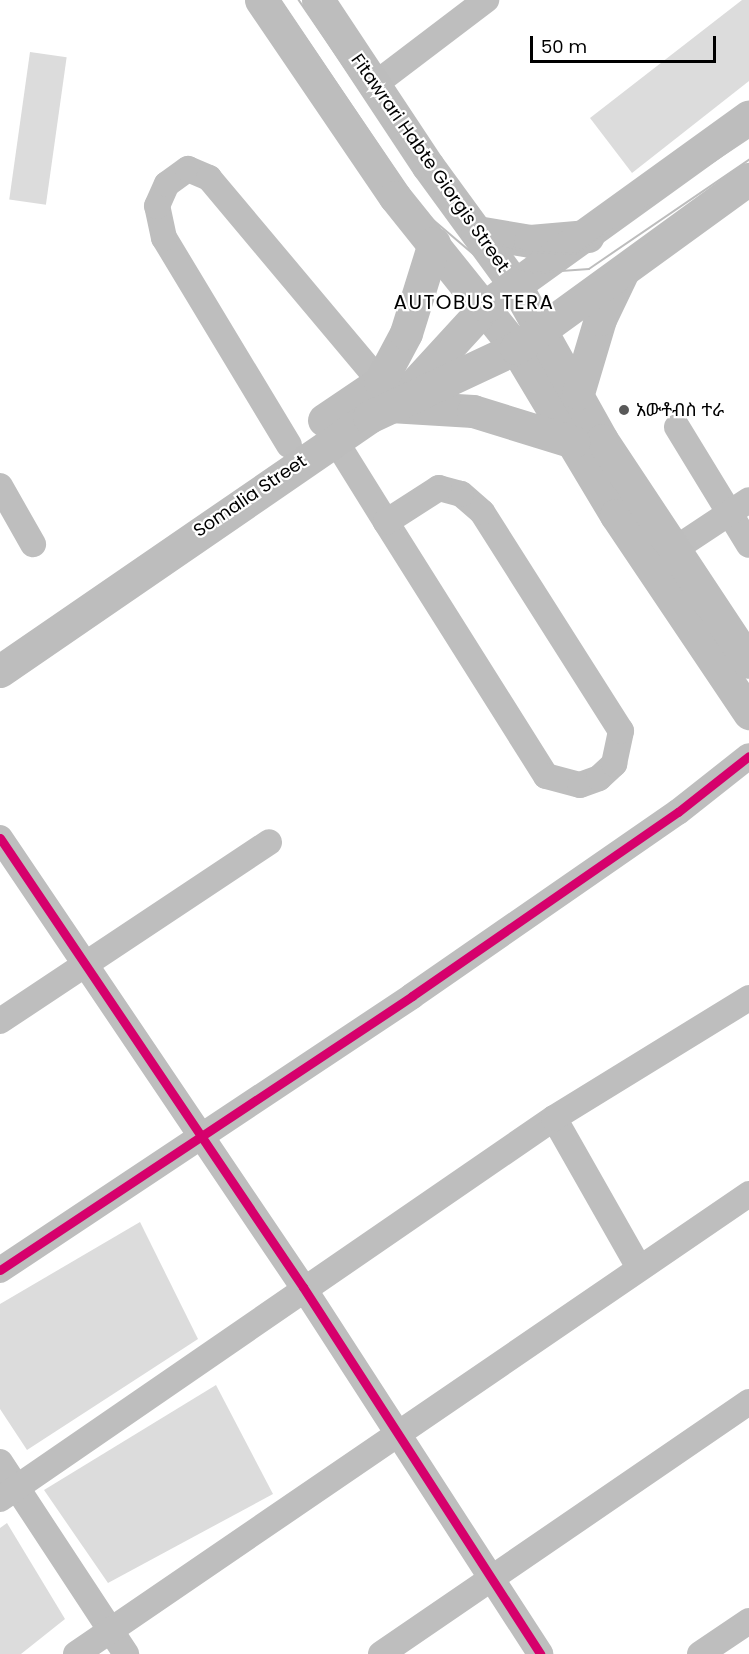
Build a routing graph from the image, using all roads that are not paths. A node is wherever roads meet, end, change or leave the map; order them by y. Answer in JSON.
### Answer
{"nodes":[{"id":1,"x":261,"y":0,"type":"edge"},
{"id":2,"x":318,"y":0,"type":"edge"},
{"id":3,"x":486,"y":0,"type":"edge"},
{"id":4,"x":374,"y":86,"type":"junction"},
{"id":5,"x":749,"y":116,"type":"edge"},
{"id":6,"x":749,"y":178,"type":"edge"},
{"id":7,"x":477,"y":232,"type":"junction"},
{"id":8,"x":588,"y":236,"type":"junction"},
{"id":9,"x":434,"y":243,"type":"junction"},
{"id":10,"x":622,"y":273,"type":"junction"},
{"id":11,"x":517,"y":288,"type":"junction"},
{"id":12,"x":486,"y":306,"type":"junction"},
{"id":13,"x":541,"y":327,"type":"junction"},
{"id":14,"x":516,"y":348,"type":"junction"},
{"id":15,"x":578,"y":393,"type":"junction"},
{"id":16,"x":390,"y":395,"type":"junction"},
{"id":17,"x":676,"y":427,"type":"dead end"},
{"id":18,"x":335,"y":440,"type":"junction"},
{"id":19,"x":573,"y":442,"type":"junction"},
{"id":20,"x":289,"y":445,"type":"junction"},
{"id":21,"x":0,"y":486,"type":"edge"},
{"id":22,"x":740,"y":506,"type":"edge"},
{"id":23,"x":386,"y":522,"type":"junction"},
{"id":24,"x":33,"y":544,"type":"dead end"},
{"id":25,"x":749,"y":545,"type":"edge"},
{"id":26,"x":672,"y":550,"type":"junction"},
{"id":27,"x":0,"y":647,"type":"edge"},
{"id":28,"x":749,"y":662,"type":"edge"},
{"id":29,"x":0,"y":671,"type":"edge"},
{"id":30,"x":749,"y":713,"type":"edge"},
{"id":31,"x":749,"y":756,"type":"edge"},
{"id":32,"x":0,"y":838,"type":"edge"},
{"id":33,"x":269,"y":842,"type":"dead end"},
{"id":34,"x":84,"y":962,"type":"junction"},
{"id":35,"x":749,"y":998,"type":"edge"},
{"id":36,"x":0,"y":1021,"type":"edge"},
{"id":37,"x":554,"y":1118,"type":"junction"},
{"id":38,"x":203,"y":1139,"type":"junction"},
{"id":39,"x":749,"y":1194,"type":"edge"},
{"id":40,"x":638,"y":1266,"type":"junction"},
{"id":41,"x":0,"y":1270,"type":"edge"},
{"id":42,"x":303,"y":1287,"type":"junction"},
{"id":43,"x":749,"y":1402,"type":"edge"},
{"id":44,"x":396,"y":1438,"type":"junction"},
{"id":45,"x":0,"y":1462,"type":"edge"},
{"id":46,"x":8,"y":1494,"type":"edge"},
{"id":47,"x":487,"y":1579,"type":"junction"},
{"id":48,"x":749,"y":1621,"type":"edge"},
{"id":49,"x":110,"y":1631,"type":"junction"},
{"id":50,"x":75,"y":1654,"type":"edge"},
{"id":51,"x":126,"y":1654,"type":"edge"},
{"id":52,"x":381,"y":1654,"type":"edge"},
{"id":53,"x":540,"y":1654,"type":"edge"},
{"id":54,"x":700,"y":1654,"type":"edge"}],
"edges":[{"from":1,"to":9,"type":"main road"},
{"from":2,"to":4,"type":"main road","name":"Fitawrari Habte Giorgis Street"},
{"from":3,"to":4,"type":"street"},
{"from":4,"to":7,"type":"main road","name":"Fitawrari Habte Giorgis Street"},
{"from":5,"to":8,"type":"main road"},
{"from":6,"to":10,"type":"main road","name":"Somalia Street"},
{"from":7,"to":8,"type":"main road"},
{"from":7,"to":11,"type":"main road","name":"Fitawrari Habte Giorgis Street"},
{"from":8,"to":11,"type":"main road"},
{"from":9,"to":12,"type":"main road"},
{"from":9,"to":16,"type":"main road"},
{"from":10,"to":13,"type":"main road","name":"Somalia Street"},
{"from":10,"to":15,"type":"main road"},
{"from":11,"to":12,"type":"main road"},
{"from":11,"to":13,"type":"main road","name":"Fitawrari Habte Giorgis Street"},
{"from":12,"to":14,"type":"main road"},
{"from":12,"to":16,"type":"main road"},
{"from":13,"to":14,"type":"main road","name":"Somalia Street"},
{"from":13,"to":15,"type":"main road","name":"Fitawrari Habte Giorgis Street"},
{"from":14,"to":16,"type":"main road","name":"Somalia Street"},
{"from":14,"to":19,"type":"main road"},
{"from":15,"to":26,"type":"main road","name":"Fitawrari Habte Giorgis Street"},
{"from":16,"to":18,"type":"main road","name":"Somalia Street"},
{"from":16,"to":19,"type":"main road"},
{"from":16,"to":20,"type":"main road"},
{"from":16,"to":20,"type":"street"},
{"from":17,"to":22,"type":"street"},
{"from":18,"to":23,"type":"street"},
{"from":18,"to":29,"type":"main road","name":"Somalia Street"},
{"from":19,"to":30,"type":"main road"},
{"from":20,"to":27,"type":"main road"},
{"from":21,"to":24,"type":"street"},
{"from":22,"to":25,"type":"street"},
{"from":22,"to":26,"type":"street"},
{"from":23,"to":23,"type":"street"},
{"from":26,"to":28,"type":"main road","name":"Fitawrari Habte Giorgis Street"},
{"from":31,"to":38,"type":"street"},
{"from":32,"to":34,"type":"street"},
{"from":33,"to":34,"type":"street"},
{"from":34,"to":36,"type":"street"},
{"from":34,"to":38,"type":"street"},
{"from":35,"to":37,"type":"street"},
{"from":37,"to":40,"type":"street"},
{"from":37,"to":42,"type":"street"},
{"from":38,"to":41,"type":"street"},
{"from":38,"to":42,"type":"street"},
{"from":39,"to":40,"type":"street"},
{"from":40,"to":44,"type":"street"},
{"from":42,"to":44,"type":"street"},
{"from":42,"to":46,"type":"street"},
{"from":43,"to":47,"type":"street"},
{"from":44,"to":47,"type":"street"},
{"from":44,"to":49,"type":"street"},
{"from":45,"to":46,"type":"street"},
{"from":46,"to":49,"type":"street"},
{"from":47,"to":52,"type":"street"},
{"from":47,"to":53,"type":"street"},
{"from":48,"to":54,"type":"street"},
{"from":49,"to":50,"type":"street"},
{"from":49,"to":51,"type":"street"}]}
